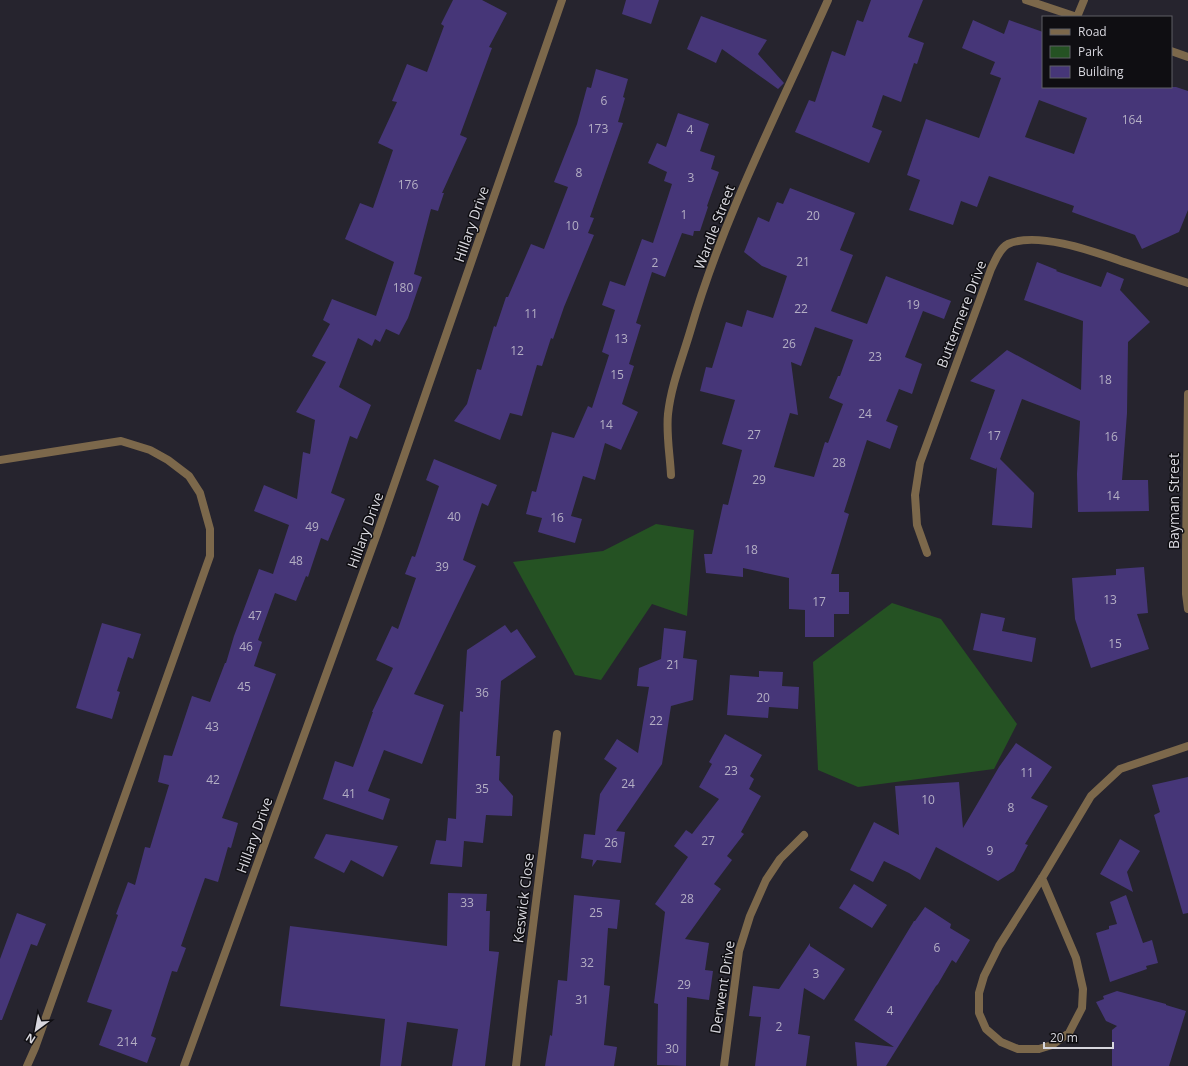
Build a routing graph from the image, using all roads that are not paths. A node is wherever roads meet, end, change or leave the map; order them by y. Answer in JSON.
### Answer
{"nodes":[{"id":1,"x":562,"y":0,"type":"edge"},
{"id":2,"x":828,"y":0,"type":"edge"},
{"id":3,"x":1026,"y":0,"type":"edge"},
{"id":4,"x":1084,"y":0,"type":"edge"},
{"id":5,"x":1074,"y":16,"type":"edge"},
{"id":6,"x":1077,"y":16,"type":"edge"},
{"id":7,"x":1172,"y":51,"type":"edge"},
{"id":8,"x":1188,"y":57,"type":"edge"},
{"id":9,"x":1188,"y":283,"type":"edge"},
{"id":10,"x":1188,"y":394,"type":"edge"},
{"id":11,"x":0,"y":460,"type":"edge"},
{"id":12,"x":671,"y":475,"type":"dead end"},
{"id":13,"x":927,"y":553,"type":"dead end"},
{"id":14,"x":1188,"y":609,"type":"edge"},
{"id":15,"x":557,"y":734,"type":"dead end"},
{"id":16,"x":1188,"y":746,"type":"edge"},
{"id":17,"x":804,"y":835,"type":"dead end"},
{"id":18,"x":1042,"y":878,"type":"junction"},
{"id":19,"x":27,"y":1066,"type":"edge"},
{"id":20,"x":184,"y":1066,"type":"edge"},
{"id":21,"x":516,"y":1066,"type":"edge"},
{"id":22,"x":724,"y":1066,"type":"edge"}],
"edges":[{"from":1,"to":20,"type":"street","name":"Hillary Drive"},
{"from":2,"to":12,"type":"street","name":"Wardle Street"},
{"from":3,"to":5,"type":"street"},
{"from":4,"to":6,"type":"street"},
{"from":7,"to":8,"type":"street"},
{"from":9,"to":13,"type":"street","name":"Buttermere Drive"},
{"from":10,"to":14,"type":"street","name":"Bayman Street"},
{"from":11,"to":19,"type":"street"},
{"from":15,"to":21,"type":"street","name":"Keswick Close"},
{"from":16,"to":18,"type":"street"},
{"from":17,"to":22,"type":"street","name":"Derwent Drive"},
{"from":18,"to":18,"type":"street"}]}
